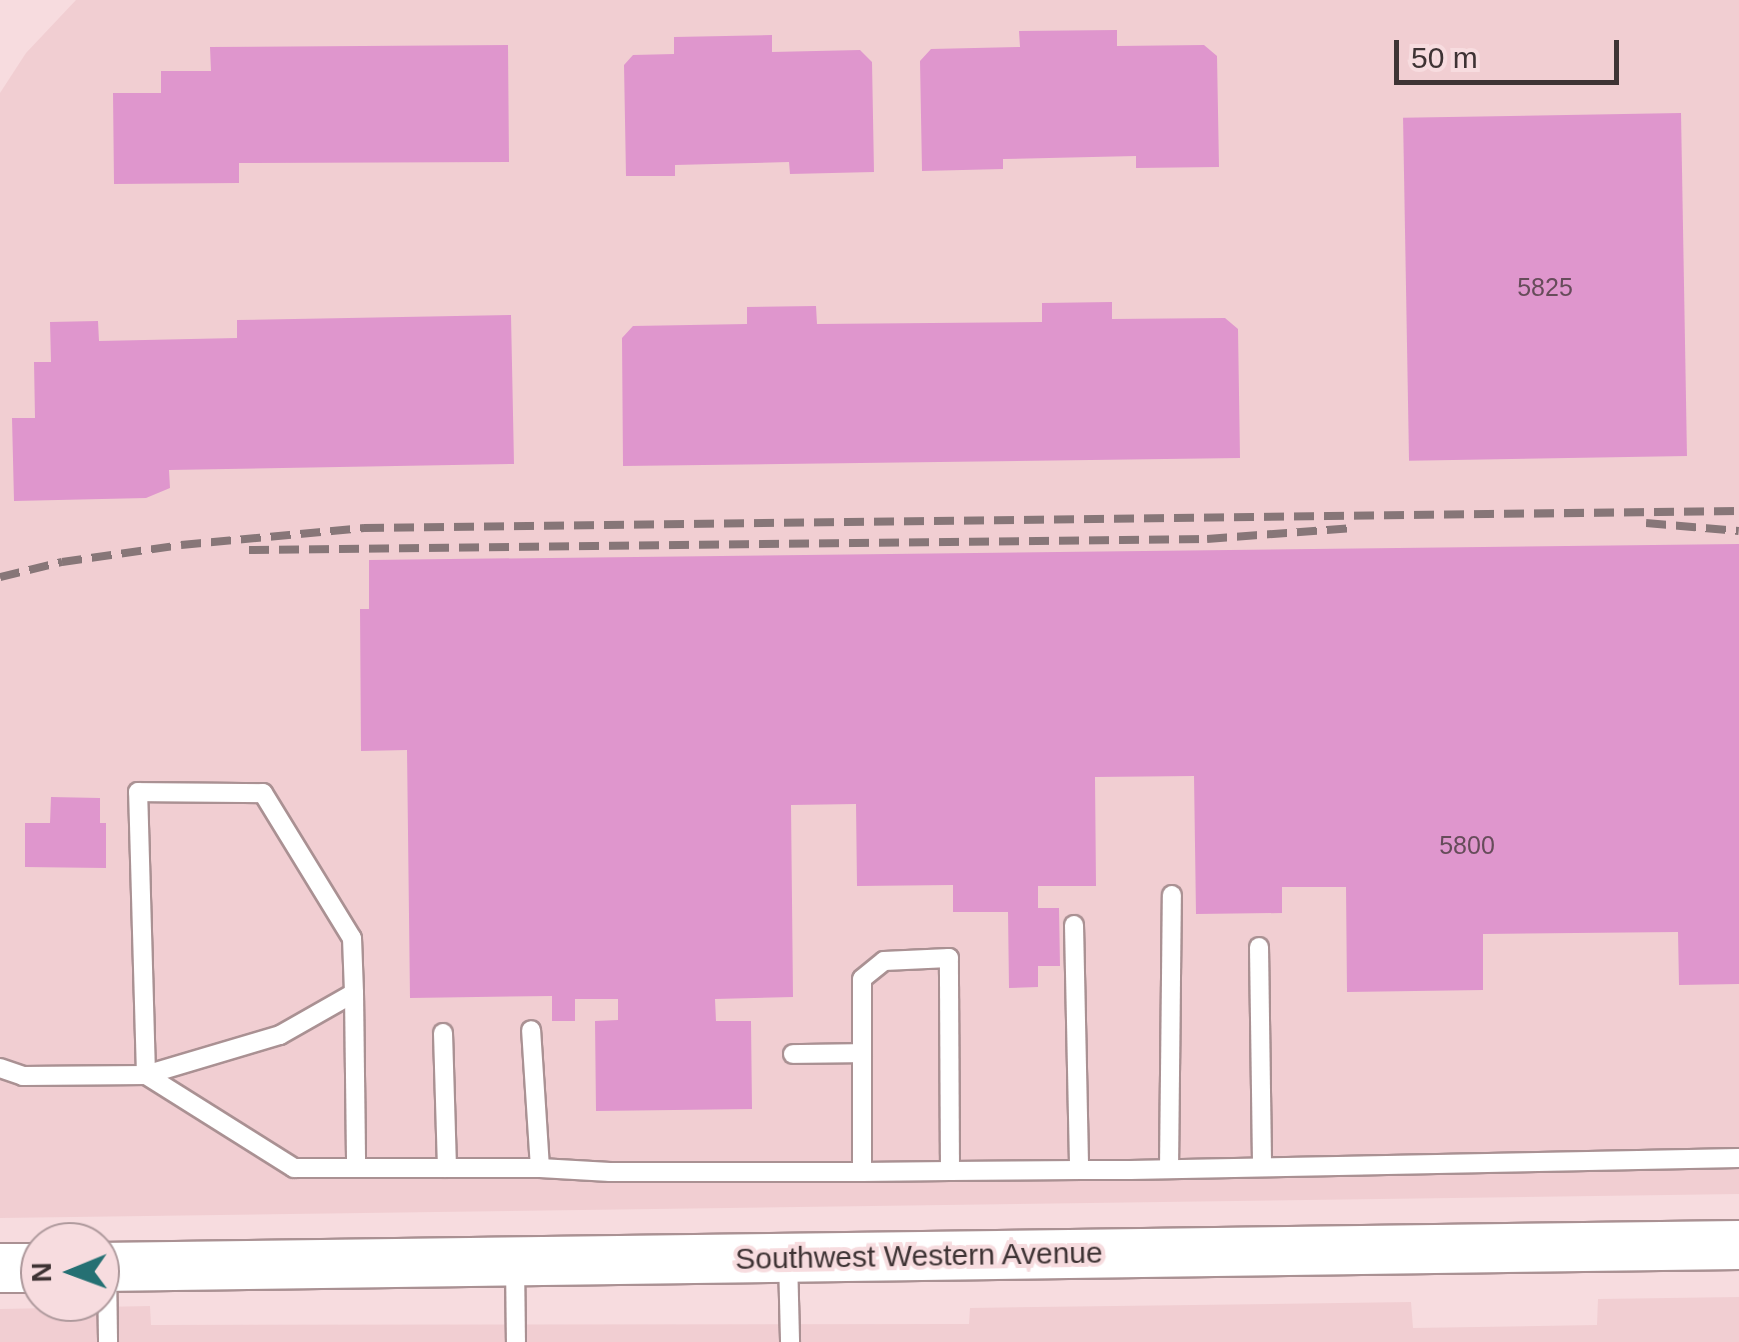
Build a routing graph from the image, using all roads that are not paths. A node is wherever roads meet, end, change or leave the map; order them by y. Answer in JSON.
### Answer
{"nodes":[{"id":1,"x":1172,"y":895,"type":"dead end"},
{"id":2,"x":1074,"y":925,"type":"dead end"},
{"id":3,"x":1258,"y":947,"type":"dead end"},
{"id":4,"x":354,"y":993,"type":"junction"},
{"id":5,"x":531,"y":1030,"type":"dead end"},
{"id":6,"x":443,"y":1033,"type":"dead end"},
{"id":7,"x":862,"y":1053,"type":"junction"},
{"id":8,"x":793,"y":1054,"type":"dead end"},
{"id":9,"x":0,"y":1068,"type":"edge"},
{"id":10,"x":146,"y":1075,"type":"junction"},
{"id":11,"x":1739,"y":1158,"type":"edge"},
{"id":12,"x":1262,"y":1167,"type":"junction"},
{"id":13,"x":356,"y":1168,"type":"junction"},
{"id":14,"x":447,"y":1168,"type":"junction"},
{"id":15,"x":540,"y":1168,"type":"junction"},
{"id":16,"x":1169,"y":1169,"type":"junction"},
{"id":17,"x":1079,"y":1170,"type":"junction"},
{"id":18,"x":950,"y":1171,"type":"junction"},
{"id":19,"x":862,"y":1172,"type":"junction"},
{"id":20,"x":1739,"y":1245,"type":"edge"},
{"id":21,"x":788,"y":1258,"type":"junction"},
{"id":22,"x":515,"y":1261,"type":"junction"},
{"id":23,"x":120,"y":1267,"type":"edge"},
{"id":24,"x":516,"y":1342,"type":"edge"},
{"id":25,"x":790,"y":1342,"type":"edge"}],
"edges":[{"from":1,"to":16,"type":"lane"},
{"from":2,"to":17,"type":"lane"},
{"from":3,"to":12,"type":"lane"},
{"from":4,"to":10,"type":"lane"},
{"from":4,"to":10,"type":"lane"},
{"from":4,"to":13,"type":"lane"},
{"from":5,"to":15,"type":"lane"},
{"from":6,"to":14,"type":"lane"},
{"from":7,"to":8,"type":"lane"},
{"from":7,"to":18,"type":"lane"},
{"from":7,"to":19,"type":"lane"},
{"from":9,"to":10,"type":"lane"},
{"from":10,"to":13,"type":"lane"},
{"from":11,"to":12,"type":"lane"},
{"from":12,"to":16,"type":"lane"},
{"from":13,"to":14,"type":"lane"},
{"from":14,"to":15,"type":"lane"},
{"from":15,"to":19,"type":"lane"},
{"from":16,"to":17,"type":"lane"},
{"from":17,"to":18,"type":"lane"},
{"from":18,"to":19,"type":"lane"},
{"from":20,"to":21,"type":"main road","name":"Southwest Western Avenue"},
{"from":21,"to":22,"type":"main road","name":"Southwest Western Avenue"},
{"from":21,"to":25,"type":"lane"},
{"from":22,"to":23,"type":"main road","name":"Southwest Western Avenue"},
{"from":22,"to":24,"type":"lane"}]}
